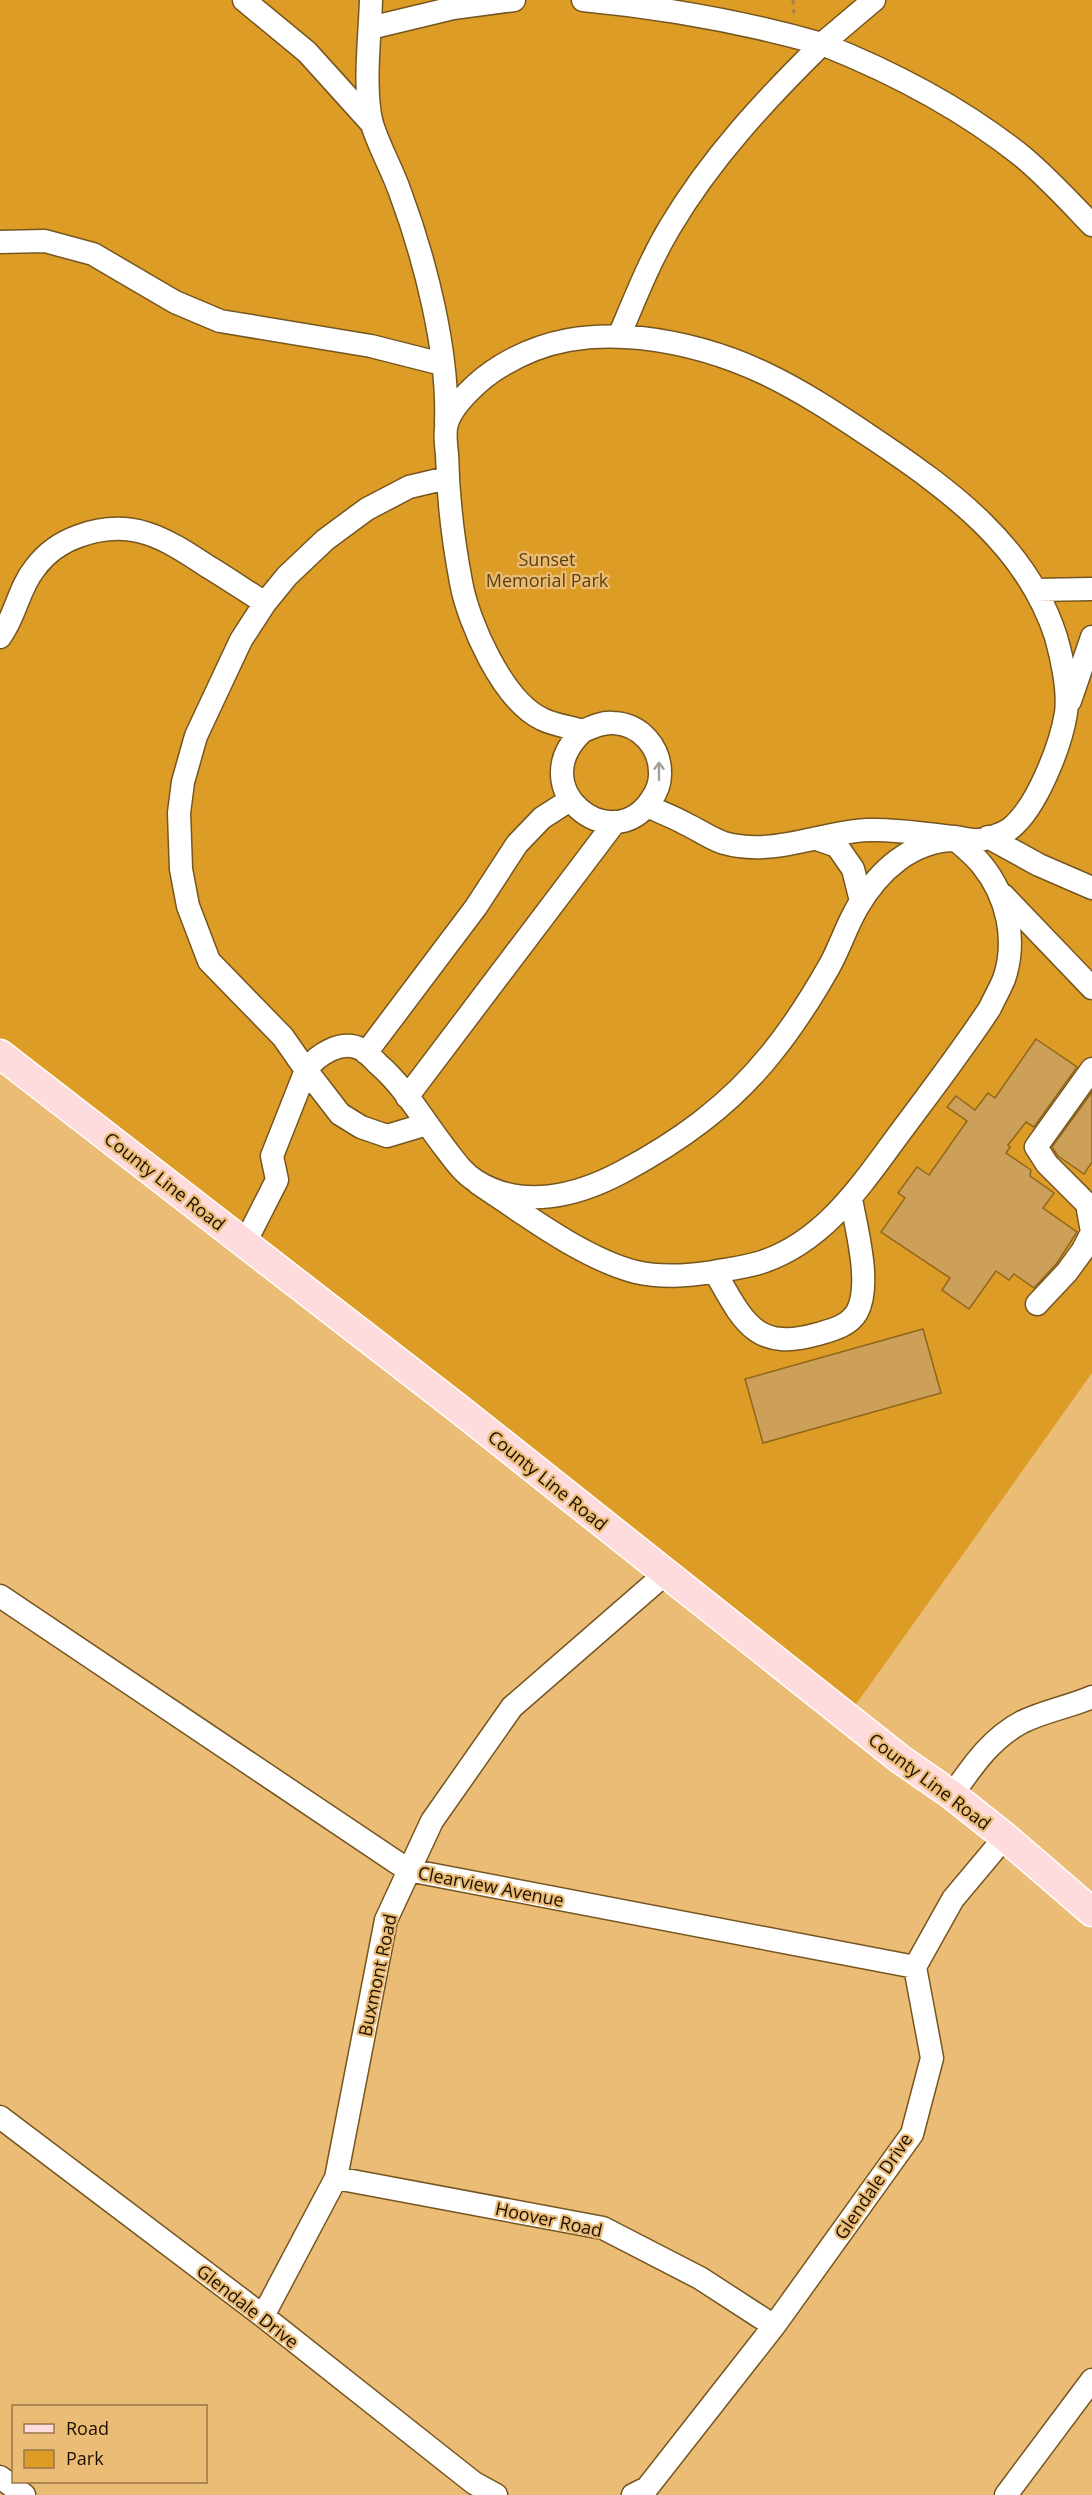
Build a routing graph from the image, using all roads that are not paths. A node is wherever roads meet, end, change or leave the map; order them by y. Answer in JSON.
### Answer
{"nodes":[{"id":1,"x":244,"y":0,"type":"edge"},
{"id":2,"x":371,"y":0,"type":"edge"},
{"id":3,"x":514,"y":0,"type":"edge"},
{"id":4,"x":583,"y":0,"type":"edge"},
{"id":5,"x":874,"y":0,"type":"edge"},
{"id":6,"x":370,"y":28,"type":"junction"},
{"id":7,"x":822,"y":44,"type":"junction"},
{"id":8,"x":372,"y":124,"type":"junction"},
{"id":9,"x":1092,"y":225,"type":"edge"},
{"id":10,"x":0,"y":242,"type":"edge"},
{"id":11,"x":619,"y":336,"type":"junction"},
{"id":12,"x":442,"y":364,"type":"junction"},
{"id":13,"x":446,"y":424,"type":"junction"},
{"id":14,"x":447,"y":478,"type":"junction"},
{"id":15,"x":1092,"y":589,"type":"edge"},
{"id":16,"x":1036,"y":590,"type":"junction"},
{"id":17,"x":265,"y":603,"type":"junction"},
{"id":18,"x":0,"y":637,"type":"edge"},
{"id":19,"x":1092,"y":637,"type":"edge"},
{"id":20,"x":1067,"y":711,"type":"junction"},
{"id":21,"x":583,"y":731,"type":"junction"},
{"id":22,"x":570,"y":800,"type":"junction"},
{"id":23,"x":647,"y":807,"type":"junction"},
{"id":24,"x":615,"y":822,"type":"junction"},
{"id":25,"x":983,"y":838,"type":"junction"},
{"id":26,"x":817,"y":839,"type":"junction"},
{"id":27,"x":956,"y":840,"type":"junction"},
{"id":28,"x":996,"y":887,"type":"junction"},
{"id":29,"x":1092,"y":888,"type":"edge"},
{"id":30,"x":861,"y":901,"type":"junction"},
{"id":31,"x":1092,"y":988,"type":"edge"},
{"id":32,"x":366,"y":1053,"type":"junction"},
{"id":33,"x":0,"y":1054,"type":"edge"},
{"id":34,"x":1092,"y":1069,"type":"edge"},
{"id":35,"x":306,"y":1070,"type":"junction"},
{"id":36,"x":407,"y":1096,"type":"junction"},
{"id":37,"x":427,"y":1124,"type":"junction"},
{"id":38,"x":478,"y":1183,"type":"junction"},
{"id":39,"x":851,"y":1199,"type":"junction"},
{"id":40,"x":245,"y":1243,"type":"junction"},
{"id":41,"x":715,"y":1272,"type":"junction"},
{"id":42,"x":1036,"y":1304,"type":"dead end"},
{"id":43,"x":665,"y":1574,"type":"junction"},
{"id":44,"x":0,"y":1596,"type":"edge"},
{"id":45,"x":1092,"y":1696,"type":"edge"},
{"id":46,"x":952,"y":1795,"type":"junction"},
{"id":47,"x":1005,"y":1837,"type":"junction"},
{"id":48,"x":408,"y":1870,"type":"junction"},
{"id":49,"x":1092,"y":1912,"type":"edge"},
{"id":50,"x":915,"y":1967,"type":"junction"},
{"id":51,"x":0,"y":2117,"type":"edge"},
{"id":52,"x":336,"y":2178,"type":"junction"},
{"id":53,"x":263,"y":2316,"type":"junction"},
{"id":54,"x":774,"y":2326,"type":"junction"},
{"id":55,"x":1092,"y":2380,"type":"edge"},
{"id":56,"x":0,"y":2477,"type":"edge"},
{"id":57,"x":24,"y":2495,"type":"edge"},
{"id":58,"x":496,"y":2495,"type":"edge"},
{"id":59,"x":633,"y":2495,"type":"edge"},
{"id":60,"x":1006,"y":2495,"type":"edge"}],
"edges":[{"from":1,"to":8,"type":"street"},
{"from":2,"to":6,"type":"street"},
{"from":3,"to":6,"type":"street"},
{"from":4,"to":7,"type":"street"},
{"from":5,"to":7,"type":"street"},
{"from":6,"to":8,"type":"street"},
{"from":7,"to":9,"type":"street"},
{"from":7,"to":11,"type":"street"},
{"from":8,"to":12,"type":"street"},
{"from":10,"to":12,"type":"street"},
{"from":11,"to":13,"type":"street"},
{"from":11,"to":16,"type":"street"},
{"from":12,"to":13,"type":"street"},
{"from":13,"to":14,"type":"street"},
{"from":14,"to":17,"type":"street"},
{"from":14,"to":21,"type":"street"},
{"from":15,"to":16,"type":"street"},
{"from":16,"to":20,"type":"street"},
{"from":17,"to":18,"type":"street"},
{"from":17,"to":35,"type":"street"},
{"from":19,"to":20,"type":"street"},
{"from":20,"to":25,"type":"street"},
{"from":21,"to":22,"type":"street"},
{"from":23,"to":21,"type":"street","one_way":true},
{"from":22,"to":24,"type":"street"},
{"from":22,"to":32,"type":"street"},
{"from":23,"to":24,"type":"street"},
{"from":23,"to":26,"type":"street"},
{"from":24,"to":36,"type":"street"},
{"from":25,"to":26,"type":"street"},
{"from":25,"to":27,"type":"street"},
{"from":25,"to":29,"type":"street"},
{"from":26,"to":30,"type":"street"},
{"from":27,"to":28,"type":"street"},
{"from":27,"to":30,"type":"street"},
{"from":28,"to":31,"type":"street"},
{"from":28,"to":39,"type":"street"},
{"from":30,"to":38,"type":"street"},
{"from":32,"to":35,"type":"street"},
{"from":32,"to":36,"type":"street"},
{"from":33,"to":40,"type":"main road","name":"County Line Road"},
{"from":34,"to":42,"type":"street"},
{"from":35,"to":37,"type":"street"},
{"from":35,"to":40,"type":"street"},
{"from":36,"to":37,"type":"street"},
{"from":37,"to":38,"type":"street"},
{"from":38,"to":41,"type":"street"},
{"from":39,"to":41,"type":"street"},
{"from":39,"to":41,"type":"street"},
{"from":40,"to":43,"type":"main road","name":"County Line Road"},
{"from":43,"to":46,"type":"main road","name":"County Line Road"},
{"from":43,"to":48,"type":"street","name":"Buxmont Road"},
{"from":44,"to":48,"type":"street","name":"Clearview Avenue"},
{"from":45,"to":46,"type":"street"},
{"from":46,"to":47,"type":"main road","name":"County Line Road"},
{"from":47,"to":49,"type":"main road","name":"County Line Road"},
{"from":47,"to":50,"type":"street"},
{"from":48,"to":50,"type":"street","name":"Clearview Avenue"},
{"from":48,"to":52,"type":"street","name":"Buxmont Road"},
{"from":50,"to":54,"type":"street","name":"Glendale Drive"},
{"from":51,"to":53,"type":"street","name":"Glendale Drive"},
{"from":52,"to":53,"type":"street","name":"Buxmont Road"},
{"from":52,"to":54,"type":"street","name":"Hoover Road"},
{"from":53,"to":58,"type":"street","name":"Glendale Drive"},
{"from":54,"to":59,"type":"street","name":"Glendale Drive"},
{"from":55,"to":60,"type":"street"},
{"from":56,"to":57,"type":"street"}]}
